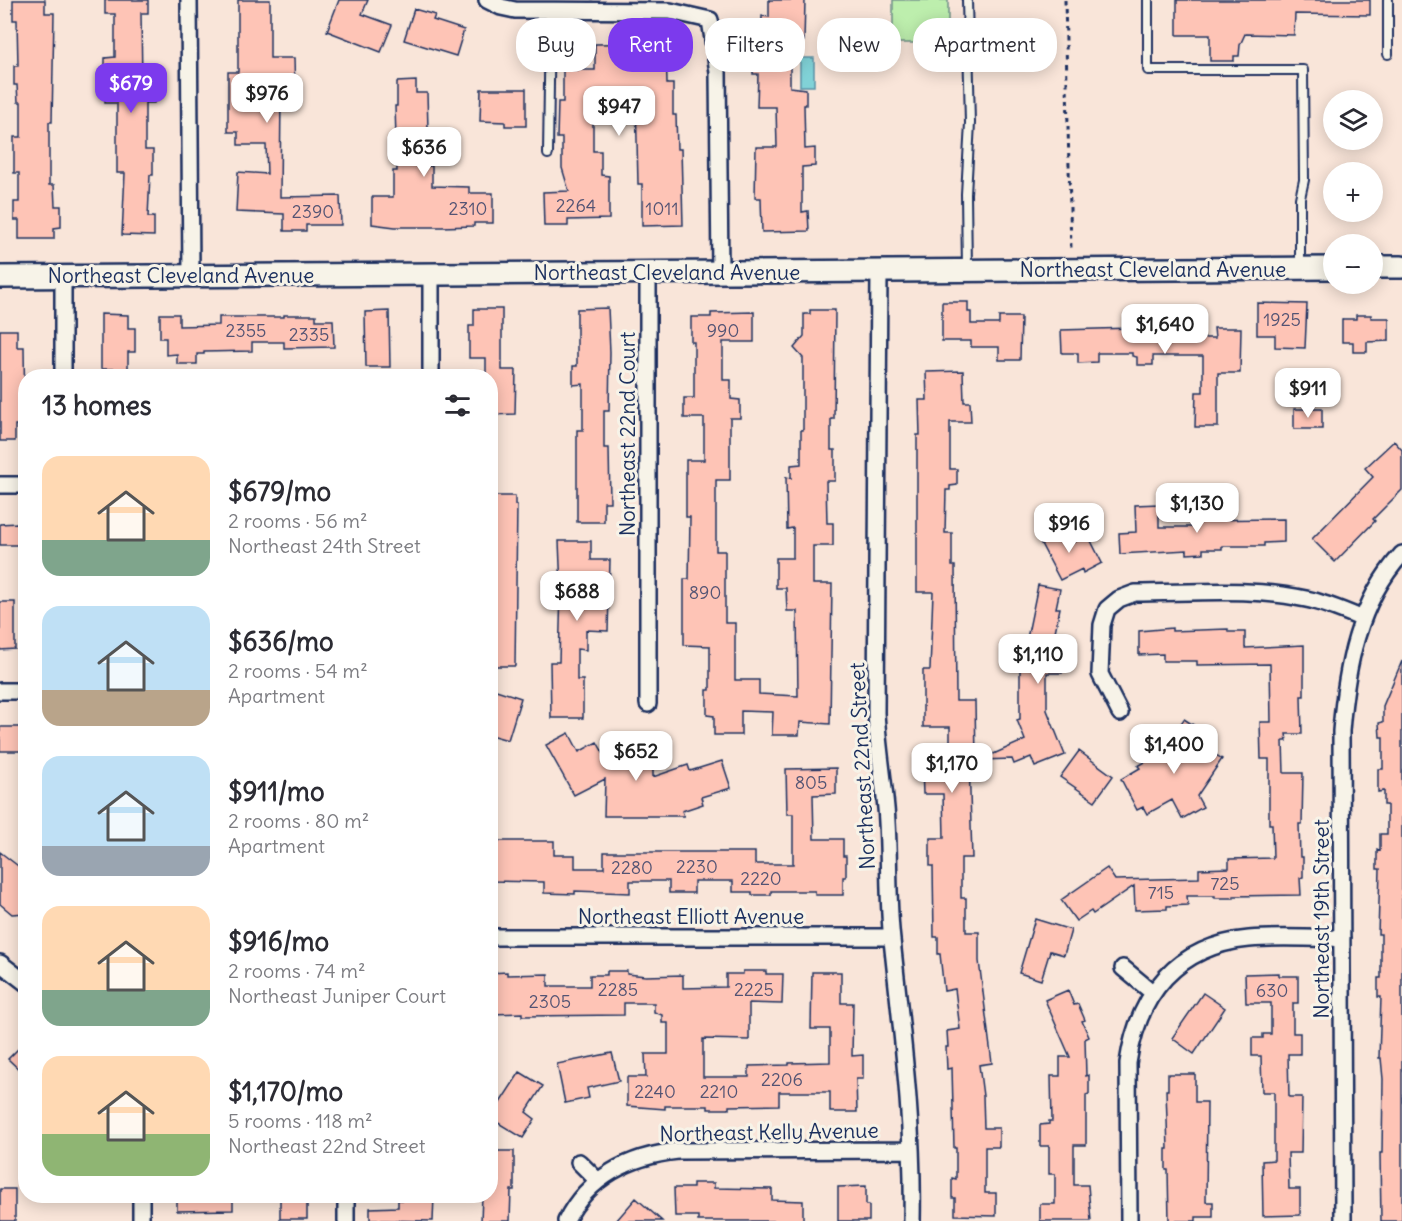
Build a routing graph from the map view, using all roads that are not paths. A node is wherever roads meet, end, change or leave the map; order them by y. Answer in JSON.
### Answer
{"nodes":[{"id":1,"x":189,"y":0,"type":"edge"},
{"id":2,"x":487,"y":0,"type":"edge"},
{"id":3,"x":967,"y":0,"type":"edge"},
{"id":4,"x":1148,"y":0,"type":"edge"},
{"id":5,"x":1388,"y":0,"type":"edge"},
{"id":6,"x":550,"y":11,"type":"junction"},
{"id":7,"x":1388,"y":54,"type":"dead end"},
{"id":8,"x":549,"y":154,"type":"dead end"},
{"id":9,"x":1383,"y":267,"type":"edge"},
{"id":10,"x":1402,"y":267,"type":"edge"},
{"id":11,"x":1300,"y":268,"type":"junction"},
{"id":12,"x":1323,"y":268,"type":"edge"},
{"id":13,"x":879,"y":271,"type":"junction"},
{"id":14,"x":967,"y":271,"type":"junction"},
{"id":15,"x":648,"y":272,"type":"junction"},
{"id":16,"x":720,"y":272,"type":"junction"},
{"id":17,"x":431,"y":273,"type":"junction"},
{"id":18,"x":63,"y":276,"type":"junction"},
{"id":19,"x":191,"y":276,"type":"junction"},
{"id":20,"x":0,"y":277,"type":"edge"},
{"id":21,"x":63,"y":369,"type":"edge"},
{"id":22,"x":430,"y":369,"type":"edge"},
{"id":23,"x":0,"y":485,"type":"edge"},
{"id":24,"x":18,"y":485,"type":"edge"},
{"id":25,"x":1402,"y":554,"type":"edge"},
{"id":26,"x":1363,"y":619,"type":"junction"},
{"id":27,"x":0,"y":691,"type":"edge"},
{"id":28,"x":18,"y":691,"type":"edge"},
{"id":29,"x":648,"y":704,"type":"dead end"},
{"id":30,"x":1120,"y":713,"type":"dead end"},
{"id":31,"x":498,"y":937,"type":"edge"},
{"id":32,"x":891,"y":937,"type":"junction"},
{"id":33,"x":1341,"y":938,"type":"junction"},
{"id":34,"x":0,"y":963,"type":"edge"},
{"id":35,"x":1123,"y":968,"type":"dead end"},
{"id":36,"x":18,"y":977,"type":"edge"},
{"id":37,"x":1152,"y":992,"type":"junction"},
{"id":38,"x":911,"y":1150,"type":"junction"},
{"id":39,"x":579,"y":1162,"type":"dead end"},
{"id":40,"x":597,"y":1180,"type":"junction"},
{"id":41,"x":141,"y":1203,"type":"edge"},
{"id":42,"x":346,"y":1203,"type":"edge"},
{"id":43,"x":141,"y":1221,"type":"edge"},
{"id":44,"x":346,"y":1221,"type":"edge"},
{"id":45,"x":566,"y":1221,"type":"edge"},
{"id":46,"x":912,"y":1221,"type":"edge"},
{"id":47,"x":1129,"y":1221,"type":"edge"},
{"id":48,"x":1343,"y":1221,"type":"edge"}],
"edges":[{"from":1,"to":19,"type":"street"},
{"from":2,"to":6,"type":"street"},
{"from":3,"to":14,"type":"lane"},
{"from":4,"to":11,"type":"lane"},
{"from":5,"to":7,"type":"lane"},
{"from":6,"to":8,"type":"lane"},
{"from":6,"to":16,"type":"street"},
{"from":9,"to":10,"type":"street"},
{"from":11,"to":12,"type":"street","name":"Northeast Cleveland Avenue"},
{"from":11,"to":14,"type":"street","name":"Northeast Cleveland Avenue"},
{"from":13,"to":14,"type":"street","name":"Northeast Cleveland Avenue"},
{"from":13,"to":16,"type":"street","name":"Northeast Cleveland Avenue"},
{"from":13,"to":32,"type":"street","name":"Northeast 22nd Street"},
{"from":15,"to":16,"type":"street","name":"Northeast Cleveland Avenue"},
{"from":15,"to":17,"type":"street","name":"Northeast Cleveland Avenue"},
{"from":15,"to":29,"type":"street","name":"Northeast 22nd Court"},
{"from":17,"to":19,"type":"street","name":"Northeast Cleveland Avenue"},
{"from":17,"to":22,"type":"street"},
{"from":18,"to":19,"type":"street","name":"Northeast Cleveland Avenue"},
{"from":18,"to":20,"type":"street","name":"Northeast Cleveland Avenue"},
{"from":18,"to":21,"type":"street"},
{"from":23,"to":24,"type":"street"},
{"from":25,"to":26,"type":"street","name":"Northeast 19th Street"},
{"from":26,"to":30,"type":"street"},
{"from":26,"to":33,"type":"street","name":"Northeast 19th Street"},
{"from":27,"to":28,"type":"street"},
{"from":31,"to":32,"type":"street","name":"Northeast Elliott Avenue"},
{"from":32,"to":38,"type":"street","name":"Northeast 22nd Street"},
{"from":33,"to":37,"type":"street"},
{"from":33,"to":48,"type":"street","name":"Northeast 19th Street"},
{"from":34,"to":36,"type":"street"},
{"from":35,"to":37,"type":"street"},
{"from":37,"to":47,"type":"street"},
{"from":38,"to":40,"type":"street","name":"Northeast Kelly Avenue"},
{"from":38,"to":46,"type":"street","name":"Northeast 22nd Street"},
{"from":39,"to":40,"type":"street"},
{"from":40,"to":45,"type":"street","name":"Northeast Kelly Avenue"},
{"from":41,"to":43,"type":"street"},
{"from":42,"to":44,"type":"street"}]}
